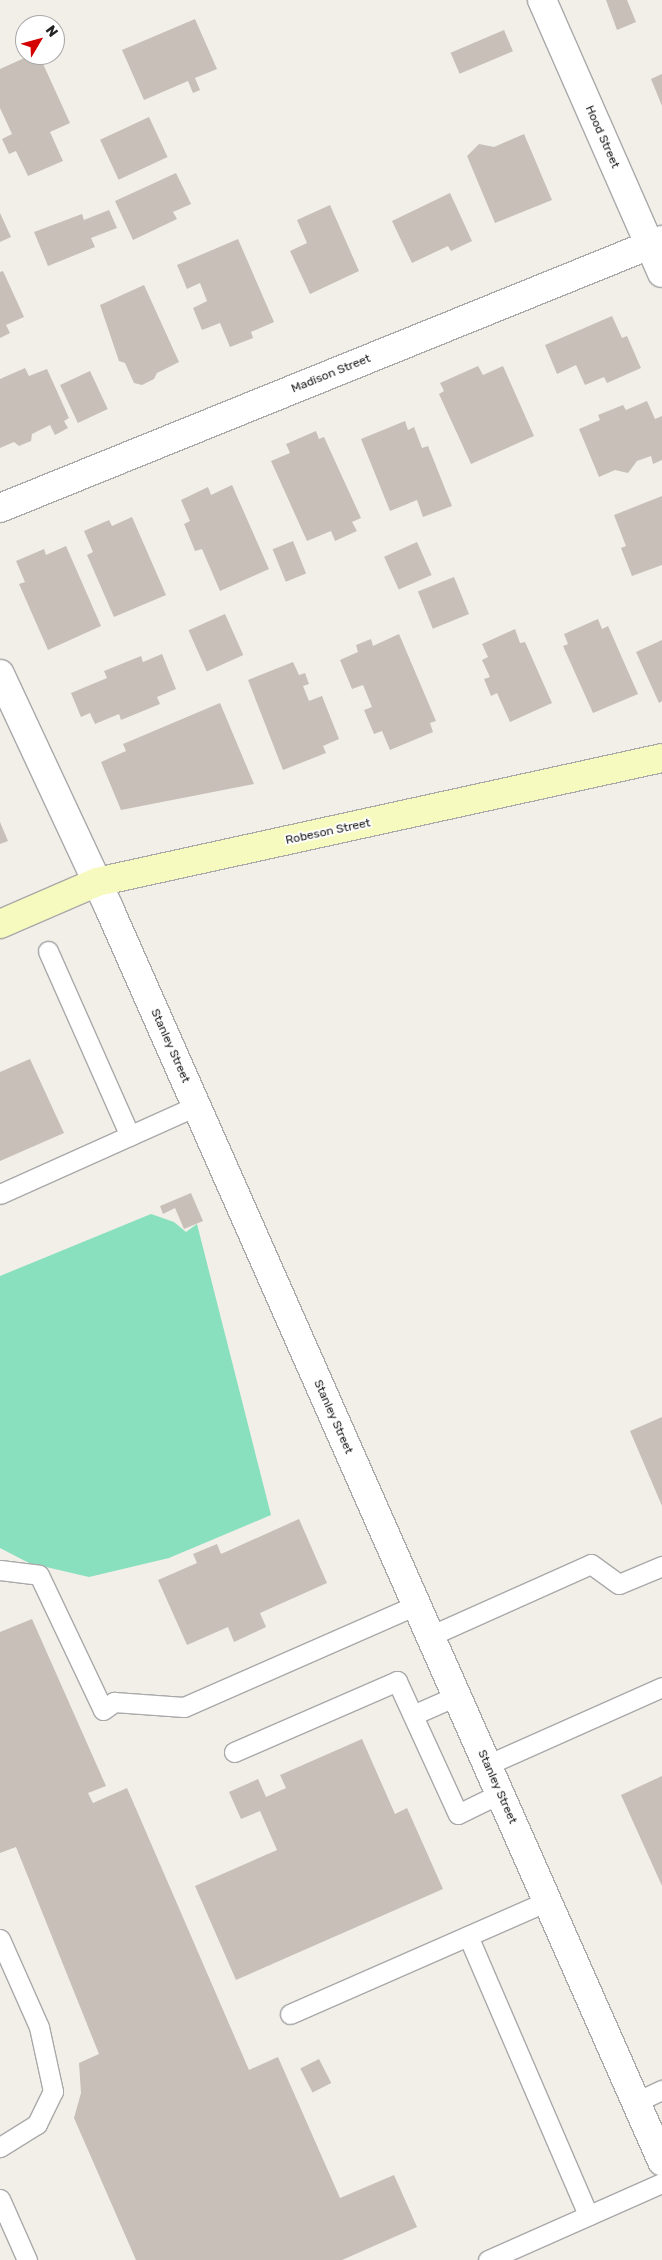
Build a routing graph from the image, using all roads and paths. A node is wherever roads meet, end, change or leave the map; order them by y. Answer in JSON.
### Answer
{"nodes":[{"id":1,"x":542,"y":0,"type":"edge"},
{"id":2,"x":656,"y":242,"type":"edge"},
{"id":3,"x":662,"y":273,"type":"edge"},
{"id":4,"x":0,"y":508,"type":"edge"},
{"id":5,"x":0,"y":674,"type":"edge"},
{"id":6,"x":662,"y":758,"type":"edge"},
{"id":7,"x":97,"y":882,"type":"junction"},
{"id":8,"x":0,"y":924,"type":"edge"},
{"id":9,"x":48,"y":951,"type":"dead end"},
{"id":10,"x":196,"y":1106,"type":"junction"},
{"id":11,"x":130,"y":1136,"type":"junction"},
{"id":12,"x":0,"y":1194,"type":"edge"},
{"id":13,"x":662,"y":1566,"type":"edge"},
{"id":14,"x":0,"y":1570,"type":"edge"},
{"id":15,"x":416,"y":1605,"type":"junction"},
{"id":16,"x":430,"y":1636,"type":"junction"},
{"id":17,"x":662,"y":1687,"type":"edge"},
{"id":18,"x":456,"y":1696,"type":"junction"},
{"id":19,"x":412,"y":1715,"type":"junction"},
{"id":20,"x":234,"y":1752,"type":"dead end"},
{"id":21,"x":487,"y":1765,"type":"junction"},
{"id":22,"x":499,"y":1794,"type":"junction"},
{"id":23,"x":547,"y":1901,"type":"junction"},
{"id":24,"x":468,"y":1936,"type":"junction"},
{"id":25,"x":0,"y":1939,"type":"edge"},
{"id":26,"x":290,"y":2014,"type":"dead end"},
{"id":27,"x":662,"y":2090,"type":"edge"},
{"id":28,"x":636,"y":2102,"type":"junction"},
{"id":29,"x":0,"y":2147,"type":"edge"},
{"id":30,"x":662,"y":2161,"type":"edge"},
{"id":31,"x":662,"y":2182,"type":"edge"},
{"id":32,"x":0,"y":2199,"type":"edge"},
{"id":33,"x":588,"y":2215,"type":"junction"},
{"id":34,"x":27,"y":2260,"type":"edge"},
{"id":35,"x":488,"y":2260,"type":"edge"}],
"edges":[{"from":1,"to":2,"type":"street","name":"Hood Street"},
{"from":2,"to":3,"type":"street","name":"Hood Street"},
{"from":2,"to":4,"type":"street","name":"Madison Street"},
{"from":5,"to":7,"type":"street","name":"Stanley Street"},
{"from":6,"to":7,"type":"main road","name":"Robeson Street"},
{"from":7,"to":8,"type":"main road","name":"Robeson Street"},
{"from":7,"to":10,"type":"street","name":"Stanley Street"},
{"from":9,"to":11,"type":"lane"},
{"from":10,"to":11,"type":"lane"},
{"from":10,"to":15,"type":"street","name":"Stanley Street"},
{"from":11,"to":12,"type":"lane"},
{"from":13,"to":16,"type":"lane"},
{"from":14,"to":15,"type":"lane"},
{"from":15,"to":16,"type":"street","name":"Stanley Street"},
{"from":16,"to":18,"type":"street","name":"Stanley Street"},
{"from":17,"to":21,"type":"lane"},
{"from":18,"to":19,"type":"lane"},
{"from":18,"to":21,"type":"street","name":"Stanley Street"},
{"from":19,"to":20,"type":"lane"},
{"from":19,"to":22,"type":"lane"},
{"from":21,"to":22,"type":"street","name":"Stanley Street"},
{"from":22,"to":23,"type":"street","name":"Stanley Street"},
{"from":23,"to":24,"type":"lane"},
{"from":23,"to":28,"type":"street","name":"Stanley Street"},
{"from":24,"to":26,"type":"lane"},
{"from":24,"to":33,"type":"lane"},
{"from":25,"to":29,"type":"lane"},
{"from":27,"to":28,"type":"lane"},
{"from":28,"to":30,"type":"street","name":"Stanley Street"},
{"from":31,"to":33,"type":"lane"},
{"from":32,"to":34,"type":"lane"},
{"from":33,"to":35,"type":"lane"}]}
